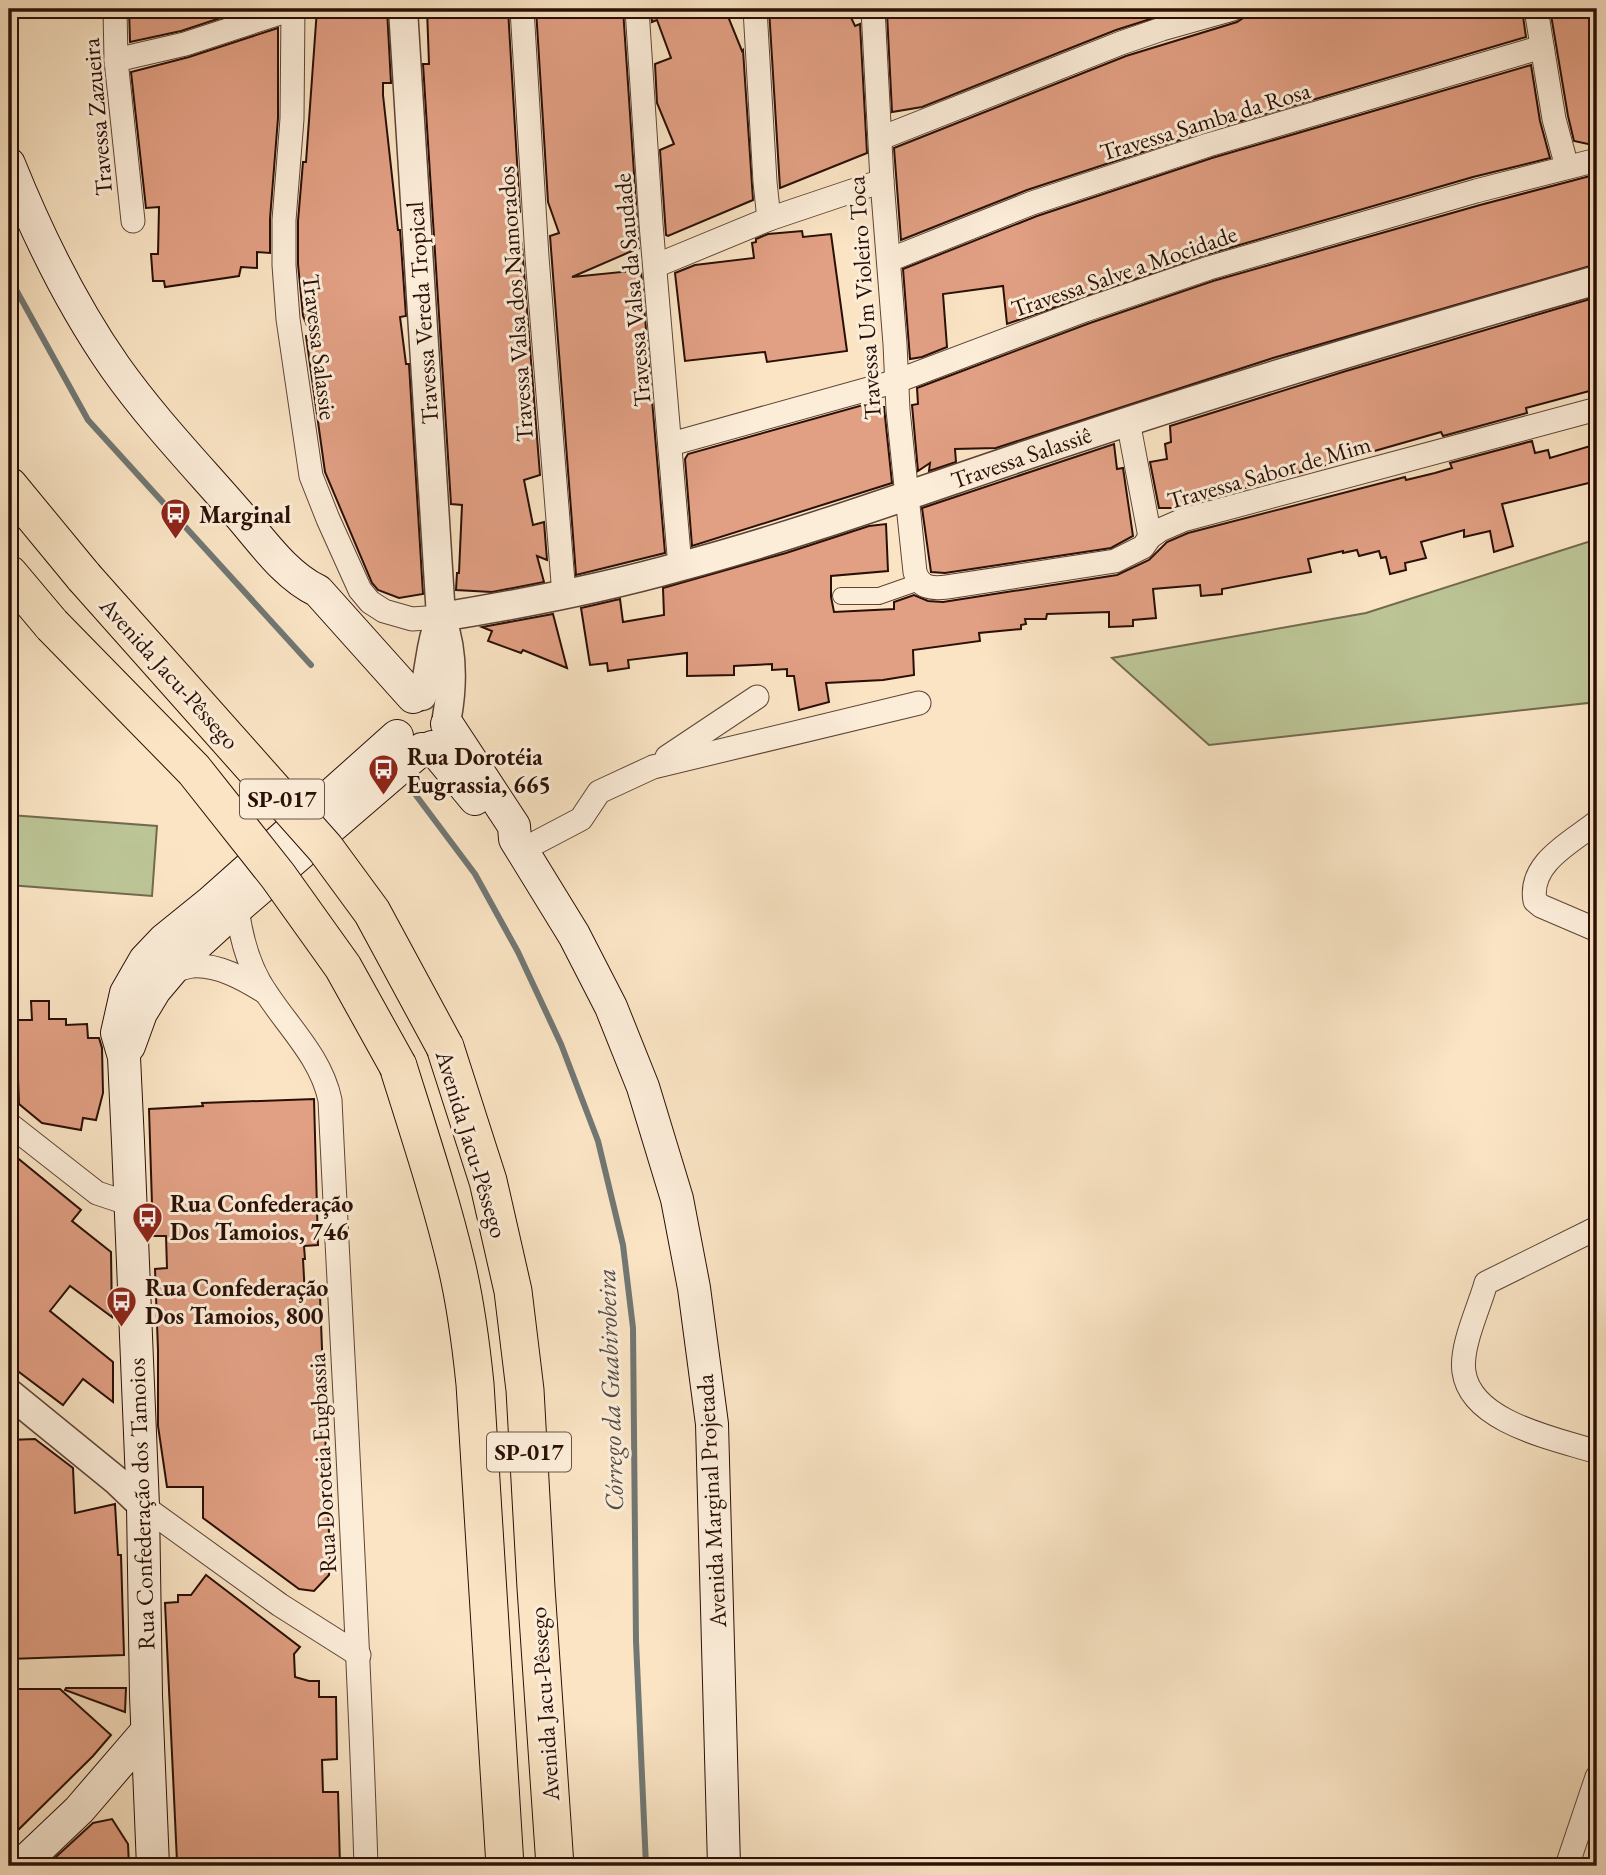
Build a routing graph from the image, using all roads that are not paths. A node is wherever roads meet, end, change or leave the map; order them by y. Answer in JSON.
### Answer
{"nodes":[{"id":1,"x":115,"y":9,"type":"edge"},
{"id":2,"x":292,"y":9,"type":"edge"},
{"id":3,"x":403,"y":9,"type":"edge"},
{"id":4,"x":522,"y":9,"type":"edge"},
{"id":5,"x":637,"y":9,"type":"edge"},
{"id":6,"x":755,"y":9,"type":"edge"},
{"id":7,"x":873,"y":9,"type":"edge"},
{"id":8,"x":1233,"y":9,"type":"edge"},
{"id":9,"x":1536,"y":9,"type":"edge"},
{"id":10,"x":1542,"y":47,"type":"junction"},
{"id":11,"x":116,"y":60,"type":"junction"},
{"id":12,"x":881,"y":138,"type":"junction"},
{"id":13,"x":1597,"y":160,"type":"edge"},
{"id":14,"x":9,"y":164,"type":"edge"},
{"id":15,"x":1567,"y":167,"type":"junction"},
{"id":16,"x":882,"y":181,"type":"junction"},
{"id":17,"x":769,"y":219,"type":"junction"},
{"id":18,"x":133,"y":221,"type":"dead end"},
{"id":19,"x":889,"y":260,"type":"junction"},
{"id":20,"x":655,"y":266,"type":"junction"},
{"id":21,"x":1597,"y":280,"type":"edge"},
{"id":22,"x":897,"y":381,"type":"junction"},
{"id":23,"x":1597,"y":409,"type":"edge"},
{"id":24,"x":1128,"y":421,"type":"junction"},
{"id":25,"x":671,"y":444,"type":"junction"},
{"id":26,"x":9,"y":486,"type":"edge"},
{"id":27,"x":907,"y":497,"type":"junction"},
{"id":28,"x":1150,"y":537,"type":"junction"},
{"id":29,"x":680,"y":567,"type":"junction"},
{"id":30,"x":9,"y":574,"type":"edge"},
{"id":31,"x":919,"y":582,"type":"junction"},
{"id":32,"x":564,"y":595,"type":"junction"},
{"id":33,"x":841,"y":596,"type":"dead end"},
{"id":34,"x":441,"y":617,"type":"junction"},
{"id":35,"x":757,"y":697,"type":"dead end"},
{"id":36,"x":919,"y":703,"type":"dead end"},
{"id":37,"x":422,"y":722,"type":"junction"},
{"id":38,"x":653,"y":767,"type":"junction"},
{"id":39,"x":1597,"y":822,"type":"edge"},
{"id":40,"x":519,"y":844,"type":"junction"},
{"id":41,"x":237,"y":908,"type":"junction"},
{"id":42,"x":1597,"y":930,"type":"edge"},
{"id":43,"x":170,"y":972,"type":"junction"},
{"id":44,"x":265,"y":992,"type":"junction"},
{"id":45,"x":124,"y":1057,"type":"junction"},
{"id":46,"x":9,"y":1125,"type":"edge"},
{"id":47,"x":130,"y":1204,"type":"junction"},
{"id":48,"x":1597,"y":1228,"type":"edge"},
{"id":49,"x":9,"y":1393,"type":"edge"},
{"id":50,"x":1597,"y":1452,"type":"edge"},
{"id":51,"x":143,"y":1506,"type":"junction"},
{"id":52,"x":359,"y":1655,"type":"junction"},
{"id":53,"x":147,"y":1731,"type":"junction"},
{"id":54,"x":1597,"y":1777,"type":"edge"},
{"id":55,"x":20,"y":1866,"type":"edge"},
{"id":56,"x":153,"y":1866,"type":"edge"},
{"id":57,"x":366,"y":1866,"type":"edge"},
{"id":58,"x":505,"y":1866,"type":"edge"},
{"id":59,"x":555,"y":1866,"type":"edge"},
{"id":60,"x":723,"y":1866,"type":"edge"},
{"id":61,"x":1567,"y":1866,"type":"edge"}],
"edges":[{"from":1,"to":11,"type":"street","name":"Travessa Zazueira"},
{"from":2,"to":11,"type":"street"},
{"from":2,"to":34,"type":"street","name":"Travessa Salassie"},
{"from":3,"to":34,"type":"street","name":"Travessa Vereda Tropical"},
{"from":4,"to":32,"type":"street","name":"Travessa Valsa dos Namorados"},
{"from":5,"to":20,"type":"street","name":"Travessa Valsa da Saudade"},
{"from":6,"to":17,"type":"street"},
{"from":7,"to":12,"type":"street","name":"Travessa Um Violeiro Toca"},
{"from":8,"to":12,"type":"street"},
{"from":9,"to":10,"type":"street"},
{"from":10,"to":15,"type":"street"},
{"from":10,"to":19,"type":"street","name":"Travessa Samba da Rosa"},
{"from":11,"to":18,"type":"street","name":"Travessa Zazueira"},
{"from":12,"to":16,"type":"street","name":"Travessa Um Violeiro Toca"},
{"from":13,"to":15,"type":"street","name":"Travessa Salve a Mocidade"},
{"from":14,"to":37,"type":"main road","name":"Avenida Marginal Projetada"},
{"from":15,"to":22,"type":"street","name":"Travessa Salve a Mocidade"},
{"from":16,"to":17,"type":"street"},
{"from":16,"to":19,"type":"street","name":"Travessa Um Violeiro Toca"},
{"from":17,"to":20,"type":"street"},
{"from":19,"to":22,"type":"street","name":"Travessa Um Violeiro Toca"},
{"from":20,"to":25,"type":"street","name":"Travessa Valsa da Saudade"},
{"from":21,"to":24,"type":"street","name":"Travessa Salassiê"},
{"from":22,"to":25,"type":"street","name":"Travessa Salve a Mocidade"},
{"from":22,"to":27,"type":"street","name":"Travessa Um Violeiro Toca"},
{"from":23,"to":28,"type":"street","name":"Travessa Sabor de Mim"},
{"from":24,"to":27,"type":"street","name":"Travessa Salassiê"},
{"from":24,"to":28,"type":"street"},
{"from":25,"to":29,"type":"street","name":"Travessa Valsa da Saudade"},
{"from":26,"to":59,"type":"highway","name":"Avenida Jacu-Pêssego","number":"SP-017","bridge":true},
{"from":27,"to":29,"type":"street","name":"Travessa Salassiê"},
{"from":27,"to":31,"type":"street","name":"Travessa Um Violeiro Toca"},
{"from":28,"to":31,"type":"street","name":"Travessa Sabor de Mim"},
{"from":29,"to":32,"type":"street","name":"Travessa Salassiê"},
{"from":30,"to":58,"type":"highway","name":"Avenida Jacu-Pêssego","number":"SP-017","bridge":true},
{"from":31,"to":33,"type":"street"},
{"from":32,"to":34,"type":"street","name":"Travessa Salassiê"},
{"from":34,"to":37,"type":"street","name":"Travessa Vereda Tropical"},
{"from":35,"to":38,"type":"street"},
{"from":36,"to":38,"type":"street"},
{"from":37,"to":40,"type":"main road","name":"Avenida Marginal Projetada"},
{"from":37,"to":41,"type":"main road","name":"Rua Confederação dos Tamoios"},
{"from":37,"to":45,"type":"main road","name":"Rua Confederação dos Tamoios"},
{"from":38,"to":40,"type":"street"},
{"from":39,"to":42,"type":"street"},
{"from":40,"to":60,"type":"main road","name":"Avenida Marginal Projetada"},
{"from":41,"to":43,"type":"main road","name":"Rua Confederação dos Tamoios"},
{"from":41,"to":44,"type":"street","name":"Rua Doroteia Eugbassia"},
{"from":43,"to":44,"type":"street","name":"Rua Doroteia Eugbassia"},
{"from":43,"to":45,"type":"main road","name":"Rua Confederação dos Tamoios"},
{"from":44,"to":52,"type":"street","name":"Rua Doroteia Eugbassia"},
{"from":45,"to":47,"type":"main road","name":"Rua Confederação dos Tamoios"},
{"from":46,"to":47,"type":"street"},
{"from":47,"to":51,"type":"main road","name":"Rua Confederação dos Tamoios"},
{"from":48,"to":50,"type":"street"},
{"from":49,"to":51,"type":"street"},
{"from":51,"to":52,"type":"street"},
{"from":51,"to":53,"type":"main road","name":"Rua Confederação dos Tamoios"},
{"from":52,"to":57,"type":"street","name":"Rua Doroteia Eugbassia"},
{"from":53,"to":55,"type":"main road"},
{"from":53,"to":56,"type":"main road","name":"Rua Confederação dos Tamoios"},
{"from":54,"to":61,"type":"street"}]}
